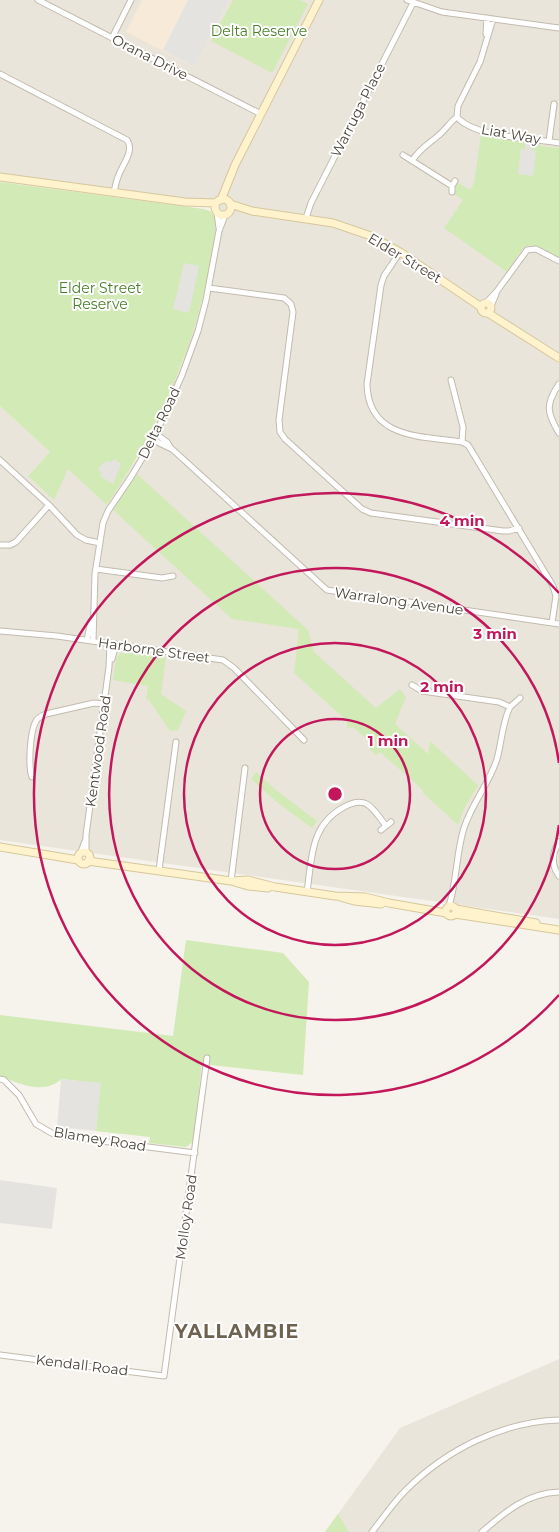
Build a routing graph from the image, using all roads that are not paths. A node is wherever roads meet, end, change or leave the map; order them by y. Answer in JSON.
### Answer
{"nodes":[{"id":1,"x":38,"y":0,"type":"edge"},
{"id":2,"x":131,"y":0,"type":"edge"},
{"id":3,"x":319,"y":0,"type":"edge"},
{"id":4,"x":407,"y":0,"type":"edge"},
{"id":5,"x":413,"y":3,"type":"junction"},
{"id":6,"x":490,"y":19,"type":"junction"},
{"id":7,"x":559,"y":28,"type":"edge"},
{"id":8,"x":112,"y":38,"type":"junction"},
{"id":9,"x":0,"y":74,"type":"edge"},
{"id":10,"x":554,"y":104,"type":"dead end"},
{"id":11,"x":261,"y":114,"type":"junction"},
{"id":12,"x":457,"y":118,"type":"junction"},
{"id":13,"x":549,"y":141,"type":"junction"},
{"id":14,"x":559,"y":143,"type":"edge"},
{"id":15,"x":403,"y":155,"type":"dead end"},
{"id":16,"x":412,"y":161,"type":"junction"},
{"id":17,"x":0,"y":177,"type":"edge"},
{"id":18,"x":228,"y":184,"type":"junction"},
{"id":19,"x":453,"y":186,"type":"dead end"},
{"id":20,"x":114,"y":192,"type":"junction"},
{"id":21,"x":229,"y":203,"type":"junction"},
{"id":22,"x":221,"y":209,"type":"junction"},
{"id":23,"x":252,"y":211,"type":"junction"},
{"id":24,"x":306,"y":218,"type":"junction"},
{"id":25,"x":400,"y":252,"type":"junction"},
{"id":26,"x":559,"y":261,"type":"edge"},
{"id":27,"x":209,"y":288,"type":"junction"},
{"id":28,"x":487,"y":307,"type":"junction"},
{"id":29,"x":559,"y":358,"type":"edge"},
{"id":30,"x":451,"y":380,"type":"dead end"},
{"id":31,"x":559,"y":384,"type":"edge"},
{"id":32,"x":559,"y":433,"type":"edge"},
{"id":33,"x":156,"y":434,"type":"junction"},
{"id":34,"x":153,"y":440,"type":"junction"},
{"id":35,"x":462,"y":442,"type":"junction"},
{"id":36,"x":172,"y":449,"type":"junction"},
{"id":37,"x":0,"y":460,"type":"edge"},
{"id":38,"x":49,"y":505,"type":"junction"},
{"id":39,"x":519,"y":528,"type":"junction"},
{"id":40,"x":100,"y":542,"type":"junction"},
{"id":41,"x":0,"y":545,"type":"edge"},
{"id":42,"x":96,"y":569,"type":"junction"},
{"id":43,"x":173,"y":576,"type":"dead end"},
{"id":44,"x":552,"y":623,"type":"junction"},
{"id":45,"x":559,"y":624,"type":"edge"},
{"id":46,"x":0,"y":631,"type":"edge"},
{"id":47,"x":90,"y":640,"type":"junction"},
{"id":48,"x":113,"y":644,"type":"junction"},
{"id":49,"x":412,"y":685,"type":"dead end"},
{"id":50,"x":520,"y":698,"type":"dead end"},
{"id":51,"x":105,"y":704,"type":"junction"},
{"id":52,"x":510,"y":707,"type":"junction"},
{"id":53,"x":304,"y":740,"type":"dead end"},
{"id":54,"x":176,"y":742,"type":"dead end"},
{"id":55,"x":245,"y":768,"type":"dead end"},
{"id":56,"x":32,"y":777,"type":"dead end"},
{"id":57,"x":391,"y":822,"type":"dead end"},
{"id":58,"x":559,"y":842,"type":"edge"},
{"id":59,"x":0,"y":848,"type":"edge"},
{"id":60,"x":84,"y":856,"type":"junction"},
{"id":61,"x":160,"y":870,"type":"junction"},
{"id":62,"x":559,"y":876,"type":"edge"},
{"id":63,"x":231,"y":881,"type":"junction"},
{"id":64,"x":307,"y":892,"type":"junction"},
{"id":65,"x":451,"y":910,"type":"junction"},
{"id":66,"x":559,"y":926,"type":"edge"},
{"id":67,"x":559,"y":930,"type":"edge"},
{"id":68,"x":206,"y":1058,"type":"dead end"},
{"id":69,"x":0,"y":1079,"type":"edge"},
{"id":70,"x":195,"y":1153,"type":"junction"},
{"id":71,"x":0,"y":1355,"type":"edge"},
{"id":72,"x":164,"y":1376,"type":"joint"},
{"id":73,"x":559,"y":1420,"type":"edge"},
{"id":74,"x":559,"y":1492,"type":"edge"},
{"id":75,"x":372,"y":1532,"type":"edge"},
{"id":76,"x":482,"y":1532,"type":"edge"}],
"edges":[{"from":1,"to":8,"type":"street","name":"Orana Drive"},
{"from":2,"to":8,"type":"street"},
{"from":3,"to":11,"type":"street","name":"Delta Road"},
{"from":4,"to":5,"type":"street"},
{"from":5,"to":6,"type":"street"},
{"from":5,"to":24,"type":"street","name":"Warruga Place"},
{"from":6,"to":7,"type":"street"},
{"from":6,"to":12,"type":"street"},
{"from":8,"to":11,"type":"street","name":"Orana Drive"},
{"from":9,"to":20,"type":"street"},
{"from":10,"to":13,"type":"street"},
{"from":11,"to":18,"type":"street","name":"Delta Road"},
{"from":12,"to":13,"type":"street","name":"Liat Way"},
{"from":12,"to":16,"type":"street"},
{"from":13,"to":14,"type":"street","name":"Liat Way"},
{"from":15,"to":16,"type":"street"},
{"from":16,"to":19,"type":"street"},
{"from":17,"to":20,"type":"street","name":"Elder Street"},
{"from":18,"to":21,"type":"street","name":"Delta Road"},
{"from":18,"to":22,"type":"street","name":"Delta Road"},
{"from":20,"to":22,"type":"street","name":"Elder Street"},
{"from":21,"to":22,"type":"street","name":"Elder Street"},
{"from":21,"to":23,"type":"street","name":"Elder Street"},
{"from":22,"to":23,"type":"street","name":"Elder Street"},
{"from":22,"to":27,"type":"street","name":"Delta Road"},
{"from":23,"to":24,"type":"street","name":"Elder Street"},
{"from":24,"to":25,"type":"street","name":"Elder Street"},
{"from":25,"to":28,"type":"street","name":"Elder Street"},
{"from":25,"to":35,"type":"street"},
{"from":26,"to":28,"type":"street"},
{"from":27,"to":33,"type":"street","name":"Delta Road"},
{"from":27,"to":39,"type":"street"},
{"from":28,"to":29,"type":"street","name":"Elder Street"},
{"from":30,"to":35,"type":"street"},
{"from":31,"to":32,"type":"street"},
{"from":33,"to":34,"type":"street","name":"Delta Road"},
{"from":33,"to":36,"type":"street","name":"Warralong Avenue"},
{"from":34,"to":36,"type":"street","name":"Warralong Avenue"},
{"from":34,"to":40,"type":"street","name":"Delta Road"},
{"from":35,"to":39,"type":"street"},
{"from":36,"to":44,"type":"street","name":"Warralong Avenue"},
{"from":37,"to":38,"type":"street"},
{"from":38,"to":40,"type":"street"},
{"from":38,"to":41,"type":"street"},
{"from":39,"to":44,"type":"street"},
{"from":40,"to":42,"type":"street","name":"Delta Road"},
{"from":42,"to":43,"type":"street"},
{"from":42,"to":47,"type":"street","name":"Delta Road"},
{"from":44,"to":45,"type":"street","name":"Warralong Avenue"},
{"from":46,"to":47,"type":"street","name":"Harborne Street"},
{"from":47,"to":48,"type":"street","name":"Harborne Street"},
{"from":48,"to":51,"type":"street","name":"Kentwood Road"},
{"from":48,"to":53,"type":"street","name":"Harborne Street"},
{"from":49,"to":52,"type":"street"},
{"from":50,"to":52,"type":"street"},
{"from":51,"to":56,"type":"street"},
{"from":51,"to":60,"type":"street","name":"Kentwood Road"},
{"from":52,"to":65,"type":"street"},
{"from":54,"to":61,"type":"street"},
{"from":55,"to":63,"type":"street"},
{"from":57,"to":64,"type":"street"},
{"from":58,"to":62,"type":"street"},
{"from":59,"to":60,"type":"street"},
{"from":60,"to":61,"type":"street"},
{"from":61,"to":63,"type":"street"},
{"from":63,"to":64,"type":"street"},
{"from":64,"to":65,"type":"street"},
{"from":65,"to":66,"type":"street"},
{"from":65,"to":67,"type":"street"},
{"from":68,"to":70,"type":"street","name":"Molloy Road"},
{"from":69,"to":70,"type":"street","name":"Blamey Road"},
{"from":70,"to":72,"type":"street","name":"Molloy Road"},
{"from":71,"to":72,"type":"street","name":"Kendall Road"},
{"from":73,"to":75,"type":"street"},
{"from":74,"to":76,"type":"street"}]}
